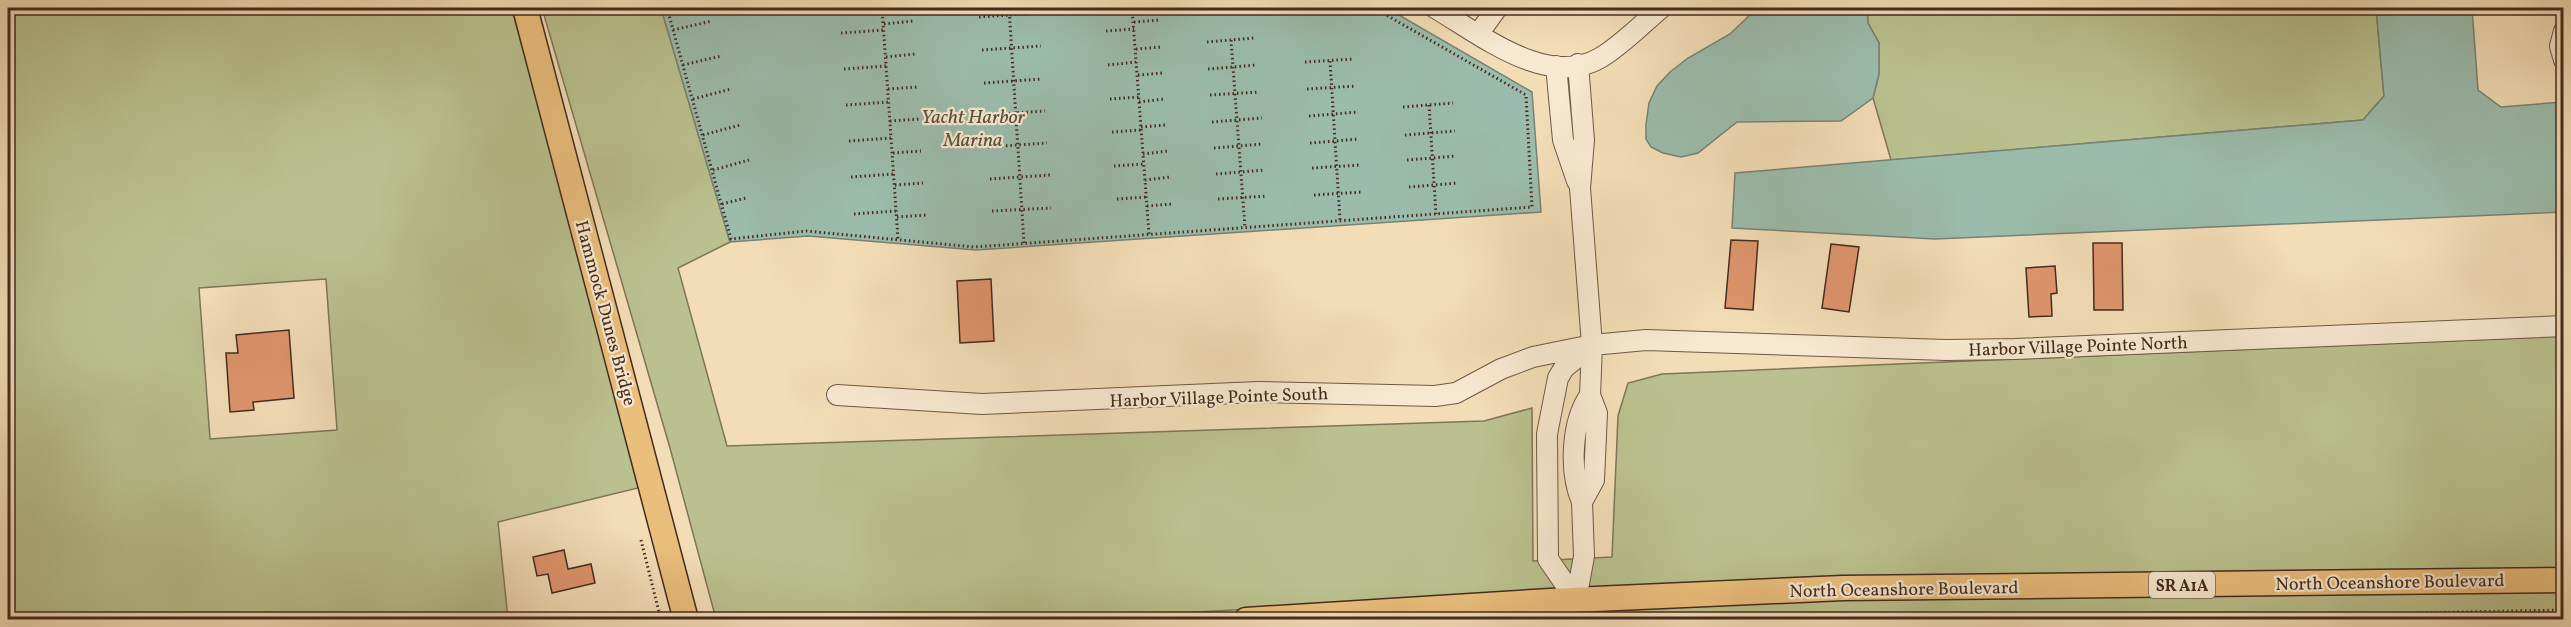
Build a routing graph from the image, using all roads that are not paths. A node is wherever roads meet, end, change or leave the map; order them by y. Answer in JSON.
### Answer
{"nodes":[{"id":1,"x":525,"y":8,"type":"edge"},
{"id":2,"x":1436,"y":8,"type":"edge"},
{"id":3,"x":1497,"y":8,"type":"edge"},
{"id":4,"x":1652,"y":10,"type":"edge"},
{"id":5,"x":2564,"y":31,"type":"edge"},
{"id":6,"x":1479,"y":33,"type":"junction"},
{"id":7,"x":2564,"y":60,"type":"edge"},
{"id":8,"x":1578,"y":64,"type":"junction"},
{"id":9,"x":1556,"y":66,"type":"junction"},
{"id":10,"x":1580,"y":188,"type":"junction"},
{"id":11,"x":2564,"y":326,"type":"edge"},
{"id":12,"x":1592,"y":345,"type":"junction"},
{"id":13,"x":837,"y":395,"type":"dead end"},
{"id":14,"x":1590,"y":395,"type":"junction"},
{"id":15,"x":1547,"y":434,"type":"junction"},
{"id":16,"x":1576,"y":434,"type":"junction"},
{"id":17,"x":1546,"y":487,"type":"junction"},
{"id":18,"x":1579,"y":494,"type":"junction"},
{"id":19,"x":2564,"y":580,"type":"edge"},
{"id":20,"x":1577,"y":610,"type":"edge"},
{"id":21,"x":686,"y":620,"type":"edge"},
{"id":22,"x":1246,"y":620,"type":"edge"}],
"edges":[{"from":1,"to":21,"type":"main road","name":"Hammock Dunes Bridge"},
{"from":2,"to":6,"type":"street"},
{"from":3,"to":6,"type":"street"},
{"from":4,"to":8,"type":"street"},
{"from":5,"to":7,"type":"street"},
{"from":6,"to":9,"type":"street"},
{"from":8,"to":9,"type":"street"},
{"from":8,"to":10,"type":"street"},
{"from":9,"to":10,"type":"street"},
{"from":10,"to":12,"type":"street"},
{"from":11,"to":12,"type":"street","name":"Harbor Village Pointe North"},
{"from":12,"to":13,"type":"street","name":"Harbor Village Pointe South"},
{"from":12,"to":14,"type":"street"},
{"from":12,"to":15,"type":"street"},
{"from":14,"to":16,"type":"street"},
{"from":14,"to":18,"type":"street"},
{"from":15,"to":16,"type":"street"},
{"from":15,"to":17,"type":"street"},
{"from":16,"to":18,"type":"street"},
{"from":17,"to":18,"type":"street"},
{"from":17,"to":20,"type":"street"},
{"from":18,"to":20,"type":"street"},
{"from":19,"to":20,"type":"main road","name":"North Oceanshore Boulevard","number":"SR A1A"},
{"from":20,"to":22,"type":"main road","name":"North Oceanshore Boulevard","number":"SR A1A"}]}
